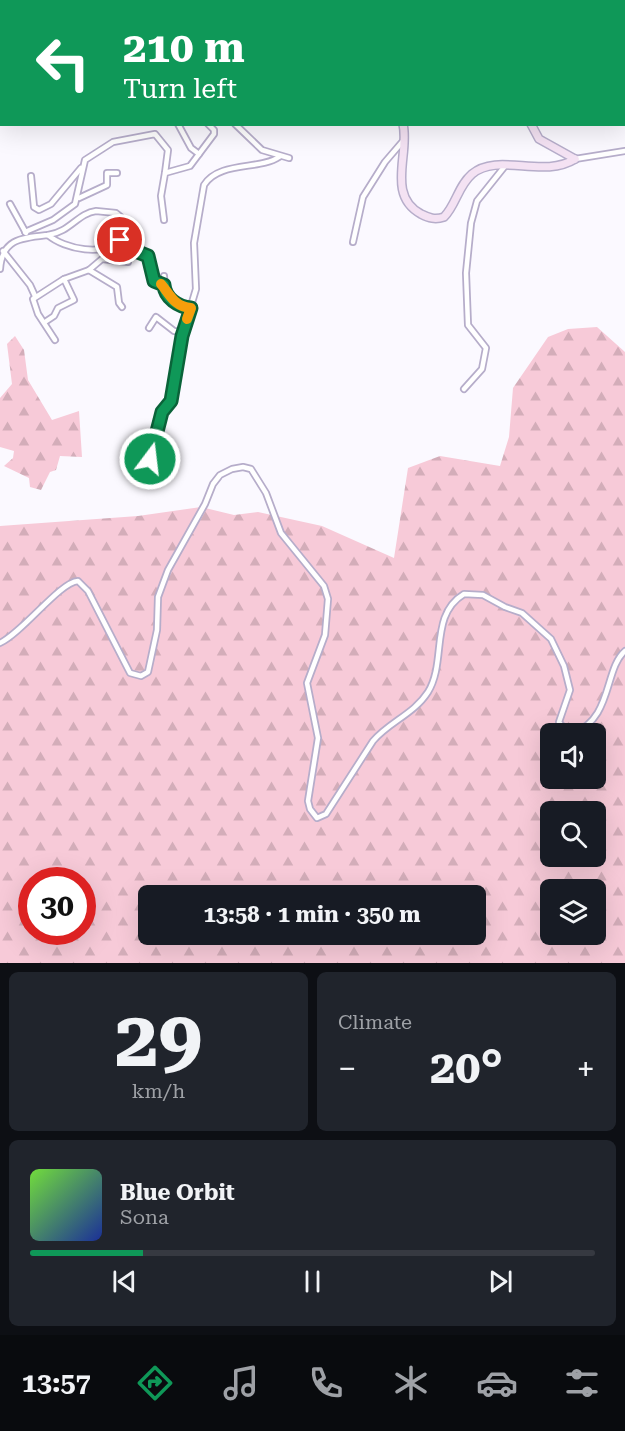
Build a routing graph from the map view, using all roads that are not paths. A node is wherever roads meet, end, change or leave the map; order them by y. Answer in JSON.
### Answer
{"nodes":[{"id":1,"x":179,"y":126,"type":"edge"},
{"id":2,"x":210,"y":126,"type":"edge"},
{"id":3,"x":237,"y":126,"type":"edge"},
{"id":4,"x":403,"y":126,"type":"edge"},
{"id":5,"x":532,"y":126,"type":"edge"},
{"id":6,"x":403,"y":141,"type":"junction"},
{"id":7,"x":625,"y":152,"type":"edge"},
{"id":8,"x":199,"y":154,"type":"junction"},
{"id":9,"x":279,"y":157,"type":"junction"},
{"id":10,"x":289,"y":158,"type":"dead end"},
{"id":11,"x":575,"y":159,"type":"junction"},
{"id":12,"x":505,"y":166,"type":"junction"},
{"id":13,"x":81,"y":168,"type":"junction"},
{"id":14,"x":117,"y":173,"type":"dead end"},
{"id":15,"x":165,"y":173,"type":"junction"},
{"id":16,"x":31,"y":176,"type":"dead end"},
{"id":17,"x":79,"y":198,"type":"junction"},
{"id":18,"x":10,"y":204,"type":"dead end"},
{"id":19,"x":164,"y":220,"type":"dead end"},
{"id":20,"x":25,"y":231,"type":"junction"},
{"id":21,"x":48,"y":235,"type":"junction"},
{"id":22,"x":28,"y":238,"type":"junction"},
{"id":23,"x":120,"y":240,"type":"junction"},
{"id":24,"x":353,"y":242,"type":"dead end"},
{"id":25,"x":101,"y":247,"type":"junction"},
{"id":26,"x":3,"y":251,"type":"junction"},
{"id":27,"x":102,"y":259,"type":"junction"},
{"id":28,"x":128,"y":262,"type":"dead end"},
{"id":29,"x":0,"y":269,"type":"edge"},
{"id":30,"x":89,"y":270,"type":"junction"},
{"id":31,"x":164,"y":276,"type":"dead end"},
{"id":32,"x":64,"y":279,"type":"junction"},
{"id":33,"x":164,"y":285,"type":"junction"},
{"id":34,"x":35,"y":296,"type":"junction"},
{"id":35,"x":122,"y":307,"type":"dead end"},
{"id":36,"x":191,"y":308,"type":"junction"},
{"id":37,"x":45,"y":322,"type":"junction"},
{"id":38,"x":149,"y":328,"type":"dead end"},
{"id":39,"x":183,"y":332,"type":"junction"},
{"id":40,"x":55,"y":340,"type":"dead end"},
{"id":41,"x":464,"y":389,"type":"dead end"},
{"id":42,"x":147,"y":467,"type":"dead end"},
{"id":43,"x":0,"y":643,"type":"edge"},
{"id":44,"x":625,"y":651,"type":"edge"},
{"id":45,"x":560,"y":723,"type":"edge"},
{"id":46,"x":587,"y":723,"type":"edge"}],
"edges":[{"from":1,"to":8,"type":"street"},
{"from":2,"to":8,"type":"street"},
{"from":3,"to":9,"type":"street"},
{"from":4,"to":6,"type":"street"},
{"from":5,"to":11,"type":"street"},
{"from":6,"to":12,"type":"street"},
{"from":6,"to":24,"type":"street"},
{"from":7,"to":11,"type":"street"},
{"from":8,"to":15,"type":"street"},
{"from":9,"to":10,"type":"street"},
{"from":9,"to":36,"type":"street"},
{"from":11,"to":12,"type":"street"},
{"from":12,"to":41,"type":"street"},
{"from":13,"to":15,"type":"street"},
{"from":13,"to":16,"type":"street"},
{"from":13,"to":17,"type":"street"},
{"from":14,"to":17,"type":"street"},
{"from":15,"to":19,"type":"street"},
{"from":17,"to":20,"type":"street"},
{"from":18,"to":20,"type":"street"},
{"from":20,"to":22,"type":"street"},
{"from":21,"to":22,"type":"street"},
{"from":21,"to":23,"type":"street"},
{"from":21,"to":25,"type":"street"},
{"from":22,"to":26,"type":"street"},
{"from":23,"to":25,"type":"street"},
{"from":23,"to":33,"type":"street"},
{"from":25,"to":27,"type":"street"},
{"from":26,"to":29,"type":"street"},
{"from":26,"to":34,"type":"street"},
{"from":27,"to":28,"type":"street"},
{"from":27,"to":30,"type":"street"},
{"from":30,"to":32,"type":"street"},
{"from":30,"to":35,"type":"street"},
{"from":31,"to":33,"type":"street"},
{"from":32,"to":34,"type":"street"},
{"from":32,"to":37,"type":"street"},
{"from":33,"to":36,"type":"street"},
{"from":34,"to":37,"type":"street"},
{"from":36,"to":39,"type":"street"},
{"from":37,"to":40,"type":"street"},
{"from":38,"to":39,"type":"street"},
{"from":39,"to":42,"type":"street"},
{"from":43,"to":45,"type":"street"},
{"from":44,"to":46,"type":"street"}]}
